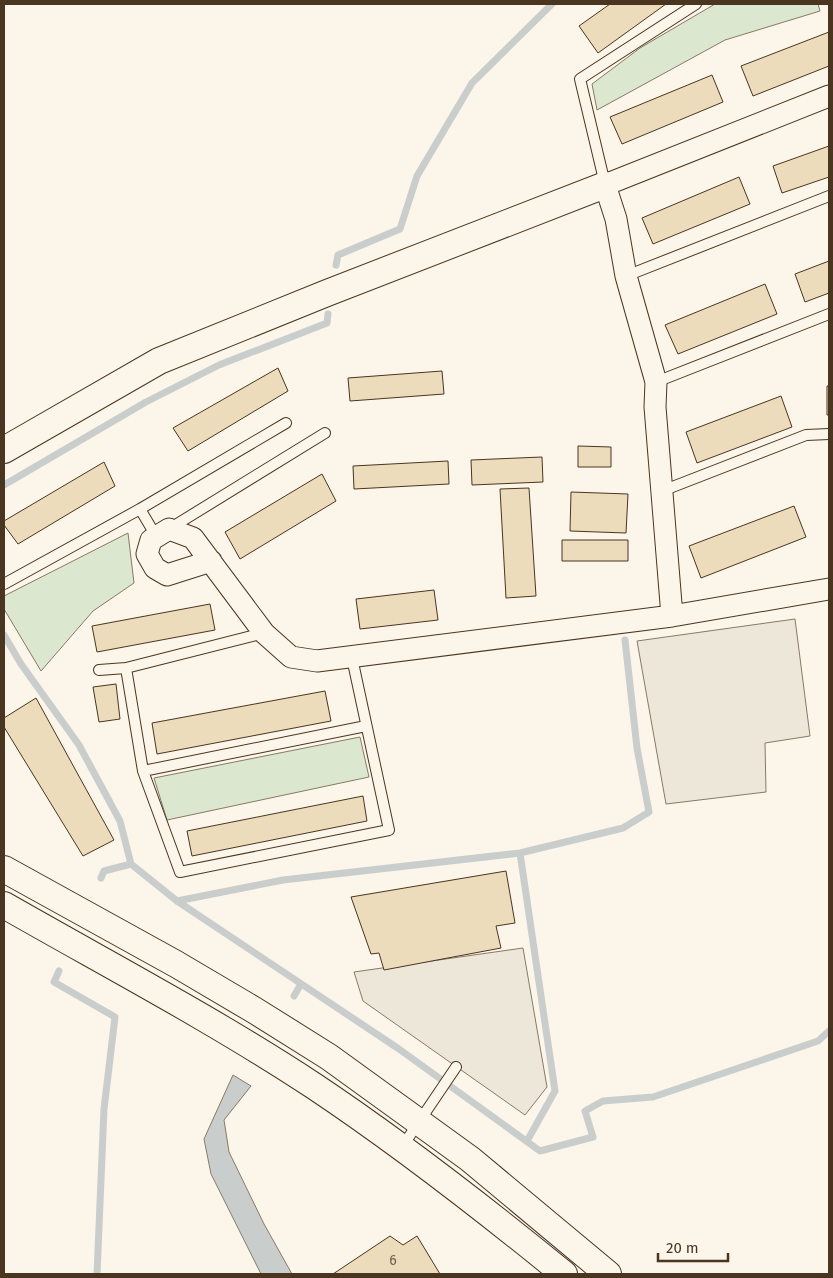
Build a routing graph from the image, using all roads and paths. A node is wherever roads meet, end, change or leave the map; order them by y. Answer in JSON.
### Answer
{"nodes":[{"id":1,"x":696,"y":4,"type":"edge"},
{"id":2,"x":829,"y":96,"type":"edge"},
{"id":3,"x":605,"y":185,"type":"junction"},
{"id":4,"x":829,"y":196,"type":"edge"},
{"id":5,"x":626,"y":276,"type":"junction"},
{"id":6,"x":829,"y":314,"type":"edge"},
{"id":7,"x":656,"y":382,"type":"junction"},
{"id":8,"x":286,"y":422,"type":"dead end"},
{"id":9,"x":325,"y":433,"type":"dead end"},
{"id":10,"x":829,"y":434,"type":"edge"},
{"id":11,"x":4,"y":450,"type":"edge"},
{"id":12,"x":662,"y":492,"type":"junction"},
{"id":13,"x":140,"y":509,"type":"junction"},
{"id":14,"x":162,"y":533,"type":"junction"},
{"id":15,"x":211,"y":562,"type":"junction"},
{"id":16,"x":4,"y":584,"type":"edge"},
{"id":17,"x":829,"y":589,"type":"edge"},
{"id":18,"x":672,"y":616,"type":"junction"},
{"id":19,"x":264,"y":633,"type":"junction"},
{"id":20,"x":352,"y":658,"type":"junction"},
{"id":21,"x":126,"y":668,"type":"junction"},
{"id":22,"x":99,"y":670,"type":"dead end"},
{"id":23,"x":366,"y":726,"type":"junction"},
{"id":24,"x":143,"y":771,"type":"junction"},
{"id":25,"x":4,"y":869,"type":"edge"},
{"id":26,"x":4,"y":905,"type":"edge"},
{"id":27,"x":456,"y":1067,"type":"dead end"},
{"id":28,"x":417,"y":1122,"type":"junction"},
{"id":29,"x":402,"y":1148,"type":"junction"},
{"id":30,"x":564,"y":1274,"type":"edge"},
{"id":31,"x":608,"y":1274,"type":"edge"}],
"edges":[{"from":1,"to":3,"type":"lane"},
{"from":2,"to":3,"type":"street"},
{"from":3,"to":5,"type":"street"},
{"from":3,"to":11,"type":"street"},
{"from":4,"to":5,"type":"lane"},
{"from":5,"to":7,"type":"street"},
{"from":6,"to":7,"type":"lane"},
{"from":7,"to":12,"type":"street"},
{"from":8,"to":13,"type":"lane"},
{"from":9,"to":14,"type":"lane"},
{"from":10,"to":12,"type":"lane"},
{"from":12,"to":18,"type":"street"},
{"from":13,"to":14,"type":"lane"},
{"from":13,"to":16,"type":"lane"},
{"from":14,"to":15,"type":"street"},
{"from":14,"to":15,"type":"street"},
{"from":15,"to":19,"type":"street"},
{"from":17,"to":18,"type":"street"},
{"from":18,"to":20,"type":"street"},
{"from":19,"to":20,"type":"street"},
{"from":19,"to":21,"type":"lane"},
{"from":20,"to":23,"type":"lane"},
{"from":21,"to":22,"type":"lane"},
{"from":21,"to":24,"type":"lane"},
{"from":23,"to":24,"type":"lane"},
{"from":23,"to":24,"type":"lane"},
{"from":25,"to":28,"type":"street"},
{"from":26,"to":29,"type":"street"},
{"from":27,"to":28,"type":"lane"},
{"from":28,"to":29,"type":"lane"},
{"from":28,"to":31,"type":"street"},
{"from":29,"to":30,"type":"street"}]}
